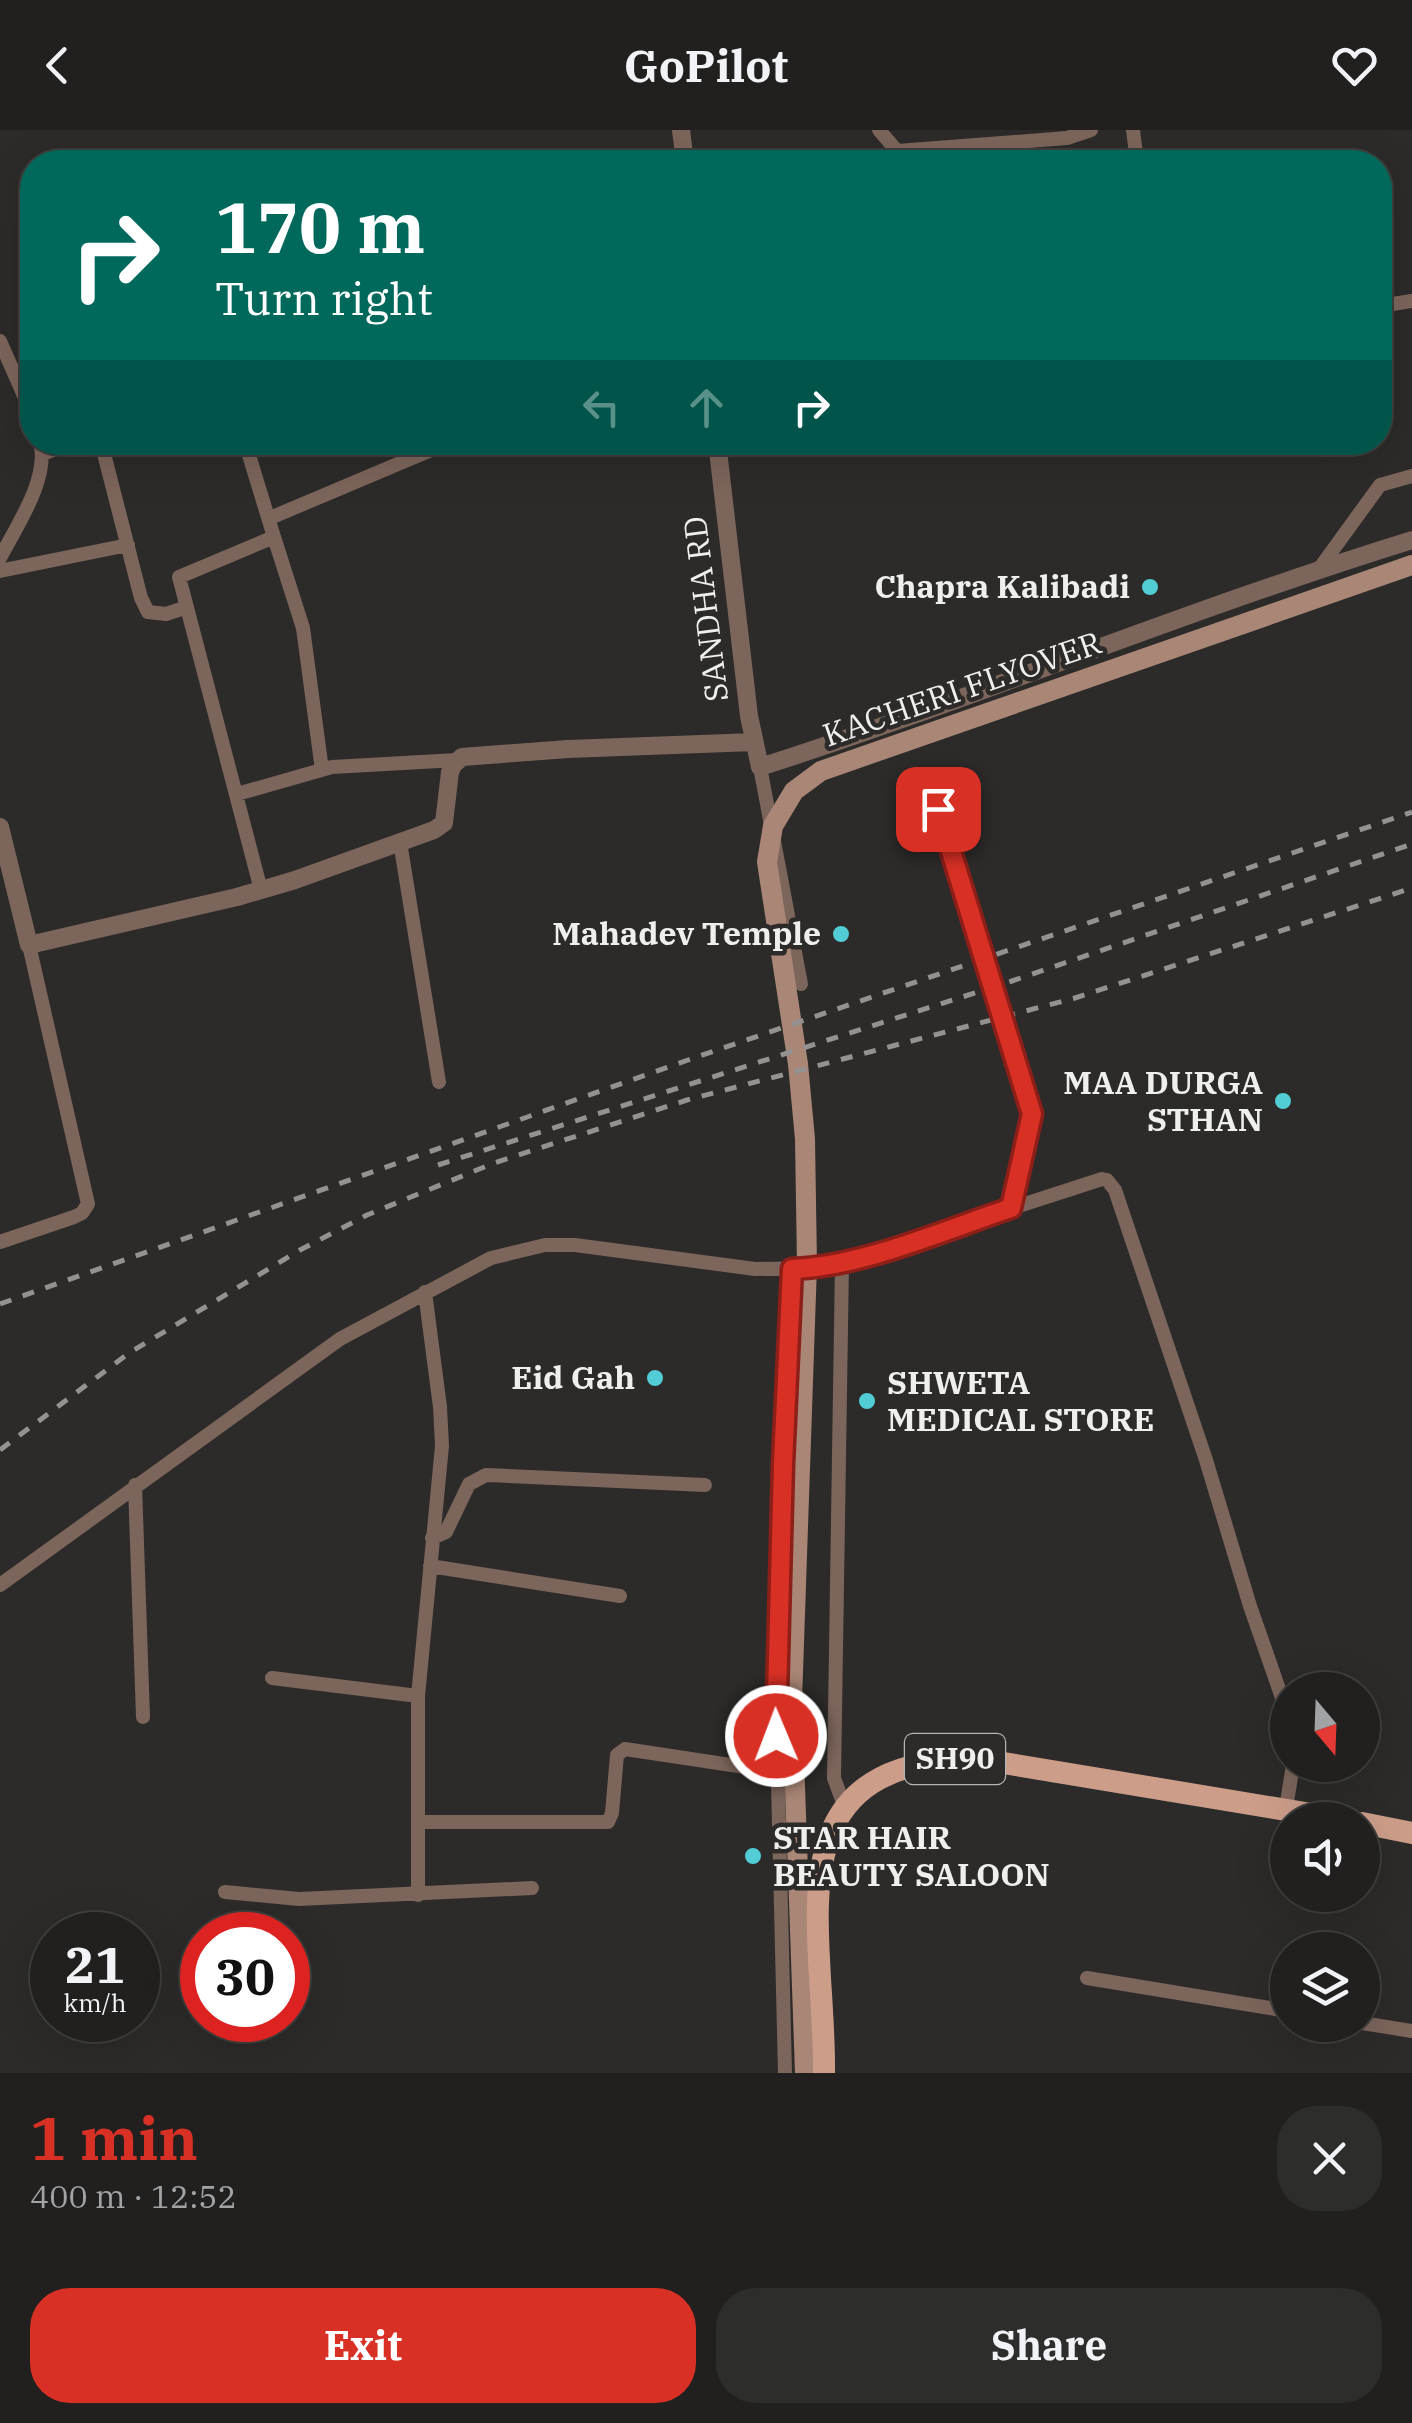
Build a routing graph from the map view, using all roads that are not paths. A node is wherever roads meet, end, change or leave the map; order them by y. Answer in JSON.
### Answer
{"nodes":[{"id":1,"x":879,"y":130,"type":"edge"},
{"id":2,"x":1090,"y":130,"type":"edge"},
{"id":3,"x":895,"y":150,"type":"edge"},
{"id":4,"x":909,"y":150,"type":"edge"},
{"id":5,"x":0,"y":341,"type":"edge"},
{"id":6,"x":20,"y":387,"type":"edge"},
{"id":7,"x":40,"y":455,"type":"edge"},
{"id":8,"x":104,"y":455,"type":"edge"},
{"id":9,"x":249,"y":455,"type":"edge"},
{"id":10,"x":419,"y":455,"type":"edge"},
{"id":11,"x":719,"y":455,"type":"edge"},
{"id":12,"x":1412,"y":476,"type":"edge"},
{"id":13,"x":270,"y":518,"type":"junction"},
{"id":14,"x":274,"y":537,"type":"junction"},
{"id":15,"x":1412,"y":540,"type":"edge"},
{"id":16,"x":128,"y":546,"type":"junction"},
{"id":17,"x":0,"y":558,"type":"edge"},
{"id":18,"x":1412,"y":564,"type":"edge"},
{"id":19,"x":1319,"y":569,"type":"junction"},
{"id":20,"x":0,"y":571,"type":"edge"},
{"id":21,"x":187,"y":606,"type":"junction"},
{"id":22,"x":754,"y":742,"type":"junction"},
{"id":23,"x":456,"y":760,"type":"junction"},
{"id":24,"x":760,"y":768,"type":"junction"},
{"id":25,"x":322,"y":770,"type":"junction"},
{"id":26,"x":929,"y":778,"type":"dead end"},
{"id":27,"x":238,"y":794,"type":"junction"},
{"id":28,"x":0,"y":828,"type":"edge"},
{"id":29,"x":400,"y":842,"type":"junction"},
{"id":30,"x":262,"y":890,"type":"junction"},
{"id":31,"x":29,"y":945,"type":"junction"},
{"id":32,"x":802,"y":984,"type":"dead end"},
{"id":33,"x":439,"y":1082,"type":"dead end"},
{"id":34,"x":1011,"y":1208,"type":"junction"},
{"id":35,"x":0,"y":1242,"type":"edge"},
{"id":36,"x":842,"y":1262,"type":"junction"},
{"id":37,"x":792,"y":1269,"type":"junction"},
{"id":38,"x":425,"y":1292,"type":"junction"},
{"id":39,"x":135,"y":1485,"type":"junction"},
{"id":40,"x":705,"y":1485,"type":"dead end"},
{"id":41,"x":432,"y":1538,"type":"junction"},
{"id":42,"x":430,"y":1566,"type":"junction"},
{"id":43,"x":0,"y":1584,"type":"edge"},
{"id":44,"x":620,"y":1596,"type":"dead end"},
{"id":45,"x":1273,"y":1672,"type":"edge"},
{"id":46,"x":272,"y":1678,"type":"dead end"},
{"id":47,"x":418,"y":1696,"type":"junction"},
{"id":48,"x":143,"y":1717,"type":"dead end"},
{"id":49,"x":777,"y":1772,"type":"junction"},
{"id":50,"x":1270,"y":1806,"type":"edge"},
{"id":51,"x":844,"y":1808,"type":"junction"},
{"id":52,"x":418,"y":1822,"type":"junction"},
{"id":53,"x":1380,"y":1827,"type":"edge"},
{"id":54,"x":1412,"y":1833,"type":"edge"},
{"id":55,"x":532,"y":1888,"type":"dead end"},
{"id":56,"x":224,"y":1892,"type":"dead end"},
{"id":57,"x":418,"y":1895,"type":"junction"},
{"id":58,"x":1086,"y":1978,"type":"dead end"},
{"id":59,"x":1270,"y":2008,"type":"edge"},
{"id":60,"x":1380,"y":2026,"type":"edge"},
{"id":61,"x":1412,"y":2032,"type":"edge"},
{"id":62,"x":785,"y":2073,"type":"edge"},
{"id":63,"x":805,"y":2073,"type":"edge"},
{"id":64,"x":824,"y":2073,"type":"edge"}],
"edges":[{"from":1,"to":3,"type":"street"},
{"from":2,"to":4,"type":"street"},
{"from":5,"to":6,"type":"street"},
{"from":7,"to":17,"type":"street"},
{"from":8,"to":16,"type":"street"},
{"from":9,"to":13,"type":"street"},
{"from":10,"to":13,"type":"street"},
{"from":11,"to":22,"type":"street","name":"SANDHA RD"},
{"from":12,"to":19,"type":"street"},
{"from":13,"to":14,"type":"street"},
{"from":14,"to":21,"type":"street"},
{"from":14,"to":25,"type":"street"},
{"from":15,"to":19,"type":"street"},
{"from":16,"to":20,"type":"street"},
{"from":16,"to":21,"type":"street"},
{"from":18,"to":63,"type":"main road","name":"KACHERI FLYOVER"},
{"from":19,"to":24,"type":"street"},
{"from":21,"to":27,"type":"street"},
{"from":22,"to":23,"type":"street"},
{"from":22,"to":24,"type":"street","name":"SANDHA RD"},
{"from":23,"to":25,"type":"street"},
{"from":23,"to":29,"type":"street"},
{"from":24,"to":32,"type":"street"},
{"from":25,"to":27,"type":"street"},
{"from":26,"to":34,"type":"street"},
{"from":27,"to":30,"type":"street"},
{"from":28,"to":31,"type":"street"},
{"from":29,"to":30,"type":"street"},
{"from":29,"to":33,"type":"street"},
{"from":30,"to":31,"type":"street"},
{"from":31,"to":35,"type":"street"},
{"from":34,"to":36,"type":"street"},
{"from":34,"to":45,"type":"street"},
{"from":36,"to":37,"type":"street"},
{"from":36,"to":51,"type":"street"},
{"from":37,"to":38,"type":"street"},
{"from":37,"to":49,"type":"street"},
{"from":38,"to":39,"type":"street"},
{"from":38,"to":41,"type":"street"},
{"from":39,"to":43,"type":"street"},
{"from":39,"to":48,"type":"street"},
{"from":40,"to":41,"type":"street"},
{"from":41,"to":42,"type":"street"},
{"from":42,"to":44,"type":"street"},
{"from":42,"to":47,"type":"street"},
{"from":46,"to":47,"type":"street"},
{"from":47,"to":52,"type":"street"},
{"from":49,"to":52,"type":"street"},
{"from":49,"to":62,"type":"street"},
{"from":50,"to":51,"type":"main road","number":"SH90"},
{"from":51,"to":64,"type":"main road","number":"SH90"},
{"from":52,"to":57,"type":"street"},
{"from":53,"to":54,"type":"main road"},
{"from":55,"to":57,"type":"street"},
{"from":56,"to":57,"type":"street"},
{"from":58,"to":59,"type":"street"},
{"from":60,"to":61,"type":"street"}]}
